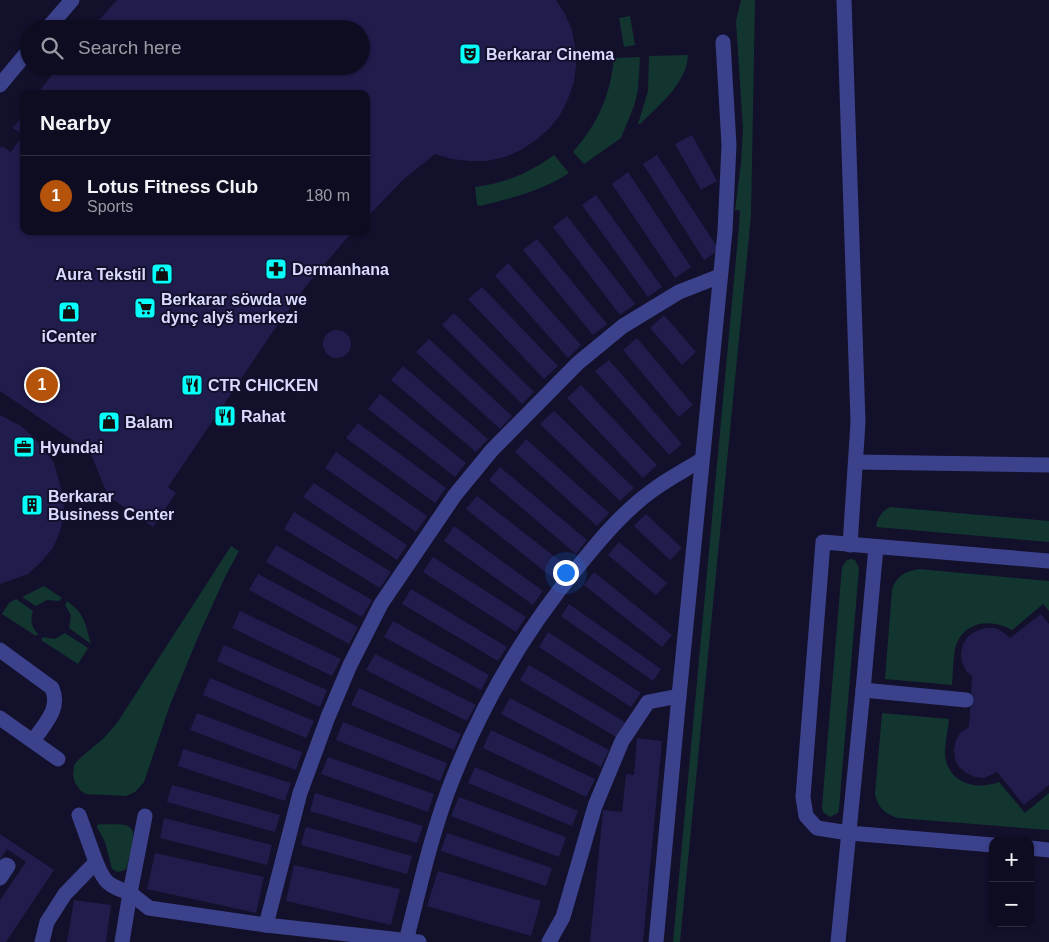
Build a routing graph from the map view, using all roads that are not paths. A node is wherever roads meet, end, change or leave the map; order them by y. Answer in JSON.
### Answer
{"nodes":[{"id":1,"x":72,"y":0,"type":"edge"},
{"id":2,"x":844,"y":0,"type":"edge"},
{"id":3,"x":55,"y":20,"type":"edge"},
{"id":4,"x":723,"y":42,"type":"dead end"},
{"id":5,"x":20,"y":61,"type":"edge"},
{"id":6,"x":0,"y":85,"type":"edge"},
{"id":7,"x":720,"y":276,"type":"junction"},
{"id":8,"x":701,"y":460,"type":"junction"},
{"id":9,"x":856,"y":462,"type":"junction"},
{"id":10,"x":1049,"y":465,"type":"edge"},
{"id":11,"x":850,"y":545,"type":"junction"},
{"id":12,"x":876,"y":547,"type":"junction"},
{"id":13,"x":1049,"y":561,"type":"edge"},
{"id":14,"x":0,"y":650,"type":"edge"},
{"id":15,"x":864,"y":690,"type":"junction"},
{"id":16,"x":679,"y":696,"type":"junction"},
{"id":17,"x":966,"y":700,"type":"dead end"},
{"id":18,"x":0,"y":718,"type":"edge"},
{"id":19,"x":33,"y":741,"type":"junction"},
{"id":20,"x":58,"y":759,"type":"dead end"},
{"id":21,"x":79,"y":815,"type":"dead end"},
{"id":22,"x":145,"y":816,"type":"dead end"},
{"id":23,"x":849,"y":833,"type":"junction"},
{"id":24,"x":989,"y":845,"type":"edge"},
{"id":25,"x":1034,"y":848,"type":"edge"},
{"id":26,"x":1049,"y":850,"type":"edge"},
{"id":27,"x":96,"y":862,"type":"junction"},
{"id":28,"x":130,"y":893,"type":"junction"},
{"id":29,"x":266,"y":925,"type":"junction"},
{"id":30,"x":412,"y":941,"type":"edge"},
{"id":31,"x":42,"y":942,"type":"edge"},
{"id":32,"x":122,"y":942,"type":"edge"},
{"id":33,"x":549,"y":942,"type":"edge"},
{"id":34,"x":656,"y":942,"type":"edge"},
{"id":35,"x":838,"y":942,"type":"edge"}],
"edges":[{"from":1,"to":3,"type":"lane"},
{"from":2,"to":9,"type":"lane"},
{"from":4,"to":7,"type":"lane"},
{"from":5,"to":6,"type":"lane"},
{"from":7,"to":8,"type":"lane"},
{"from":7,"to":29,"type":"lane"},
{"from":8,"to":16,"type":"lane"},
{"from":8,"to":30,"type":"lane"},
{"from":9,"to":10,"type":"lane"},
{"from":9,"to":11,"type":"lane"},
{"from":11,"to":12,"type":"lane"},
{"from":11,"to":23,"type":"lane"},
{"from":12,"to":13,"type":"lane"},
{"from":12,"to":15,"type":"lane"},
{"from":14,"to":19,"type":"lane"},
{"from":15,"to":17,"type":"lane"},
{"from":15,"to":23,"type":"lane"},
{"from":16,"to":33,"type":"lane"},
{"from":16,"to":34,"type":"lane"},
{"from":18,"to":19,"type":"lane"},
{"from":19,"to":20,"type":"lane"},
{"from":21,"to":27,"type":"lane"},
{"from":22,"to":28,"type":"lane"},
{"from":23,"to":24,"type":"lane"},
{"from":23,"to":35,"type":"lane"},
{"from":25,"to":26,"type":"lane"},
{"from":27,"to":28,"type":"lane"},
{"from":27,"to":31,"type":"lane"},
{"from":28,"to":29,"type":"lane"},
{"from":28,"to":32,"type":"lane"},
{"from":29,"to":30,"type":"lane"}]}
